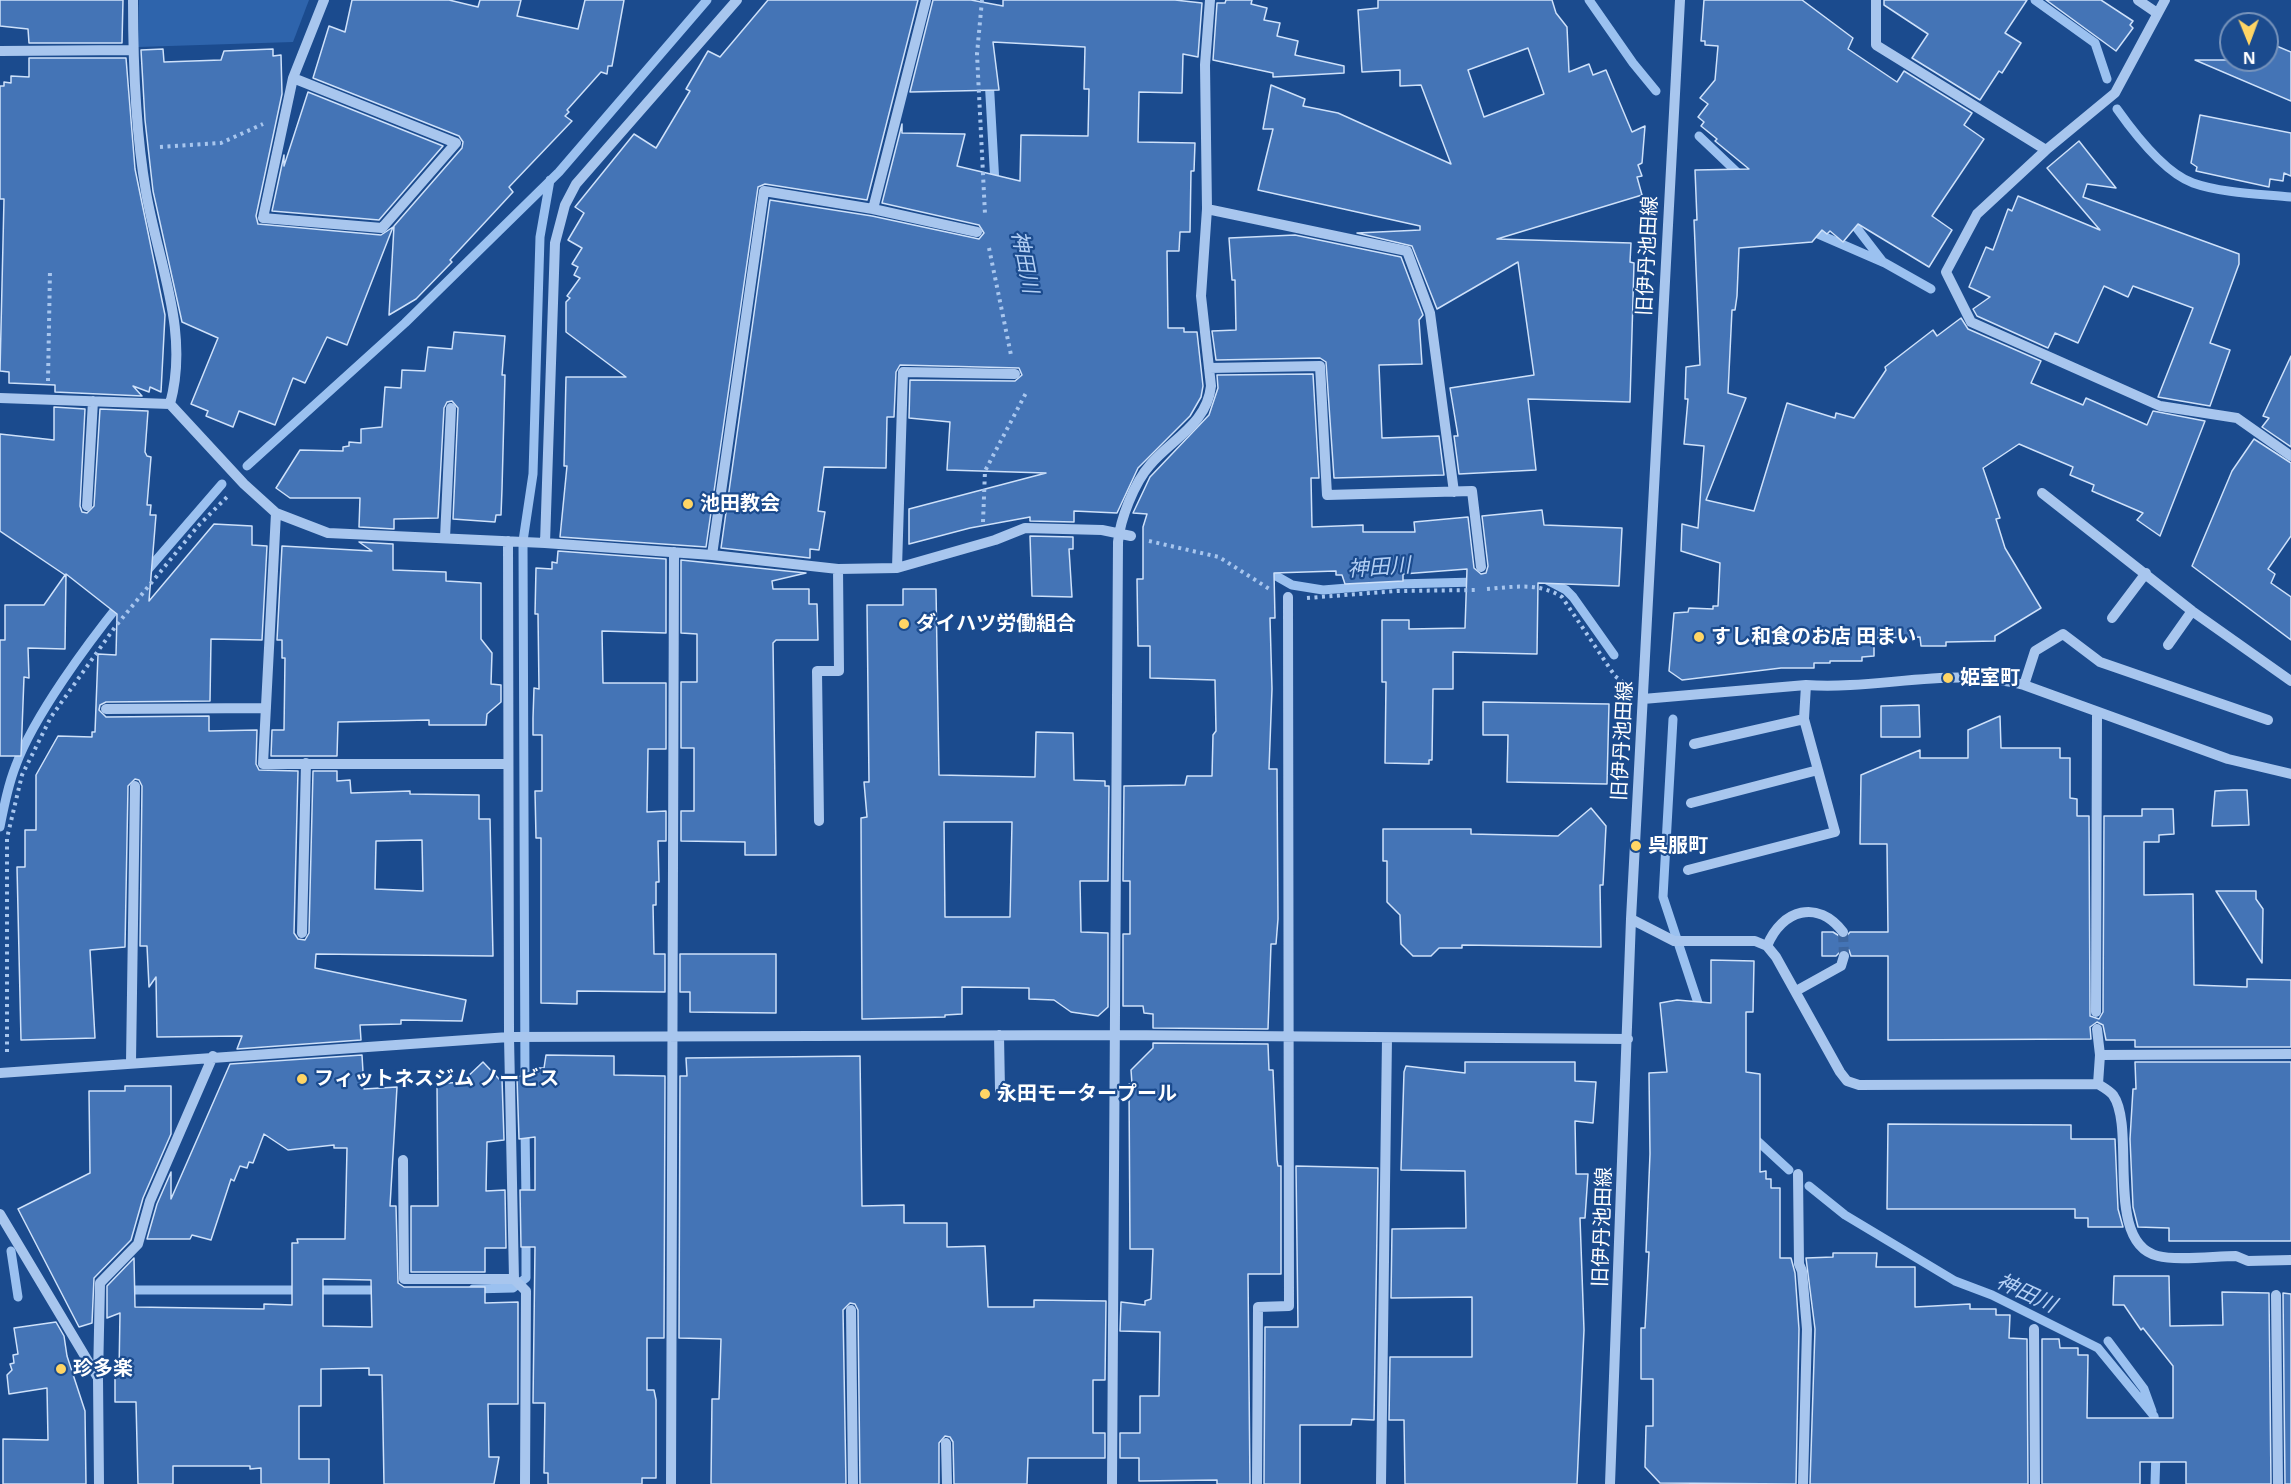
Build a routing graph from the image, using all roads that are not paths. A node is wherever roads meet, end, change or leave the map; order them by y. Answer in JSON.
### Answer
{"nodes":[{"id":1,"x":133,"y":0,"type":"edge"},
{"id":2,"x":324,"y":0,"type":"edge"},
{"id":3,"x":737,"y":0,"type":"edge"},
{"id":4,"x":927,"y":0,"type":"edge"},
{"id":5,"x":1210,"y":0,"type":"edge"},
{"id":6,"x":1680,"y":0,"type":"edge"},
{"id":7,"x":1876,"y":0,"type":"edge"},
{"id":8,"x":2138,"y":0,"type":"edge"},
{"id":9,"x":2165,"y":0,"type":"edge"},
{"id":10,"x":2157,"y":14,"type":"junction"},
{"id":11,"x":133,"y":50,"type":"junction"},
{"id":12,"x":0,"y":51,"type":"edge"},
{"id":13,"x":293,"y":78,"type":"junction"},
{"id":14,"x":2046,"y":150,"type":"junction"},
{"id":15,"x":873,"y":208,"type":"junction"},
{"id":16,"x":1207,"y":209,"type":"junction"},
{"id":17,"x":977,"y":232,"type":"dead end"},
{"id":18,"x":1209,"y":368,"type":"junction"},
{"id":19,"x":1015,"y":374,"type":"road end"},
{"id":20,"x":0,"y":398,"type":"edge"},
{"id":21,"x":93,"y":401,"type":"junction"},
{"id":22,"x":170,"y":404,"type":"junction"},
{"id":23,"x":451,"y":408,"type":"dead end"},
{"id":24,"x":2291,"y":456,"type":"edge"},
{"id":25,"x":1454,"y":492,"type":"junction"},
{"id":26,"x":2042,"y":492,"type":"dead end"},
{"id":27,"x":87,"y":506,"type":"dead end"},
{"id":28,"x":276,"y":513,"type":"junction"},
{"id":29,"x":1119,"y":534,"type":"junction"},
{"id":30,"x":1131,"y":537,"type":"road end"},
{"id":31,"x":445,"y":538,"type":"junction"},
{"id":32,"x":508,"y":541,"type":"junction"},
{"id":33,"x":545,"y":543,"type":"junction"},
{"id":34,"x":674,"y":552,"type":"junction"},
{"id":35,"x":712,"y":555,"type":"junction"},
{"id":36,"x":1481,"y":567,"type":"dead end"},
{"id":37,"x":897,"y":568,"type":"junction"},
{"id":38,"x":838,"y":569,"type":"junction"},
{"id":39,"x":2146,"y":573,"type":"junction"},
{"id":40,"x":1288,"y":597,"type":"road end"},
{"id":41,"x":2192,"y":611,"type":"junction"},
{"id":42,"x":2112,"y":618,"type":"dead end"},
{"id":43,"x":2168,"y":645,"type":"dead end"},
{"id":44,"x":2291,"y":681,"type":"edge"},
{"id":45,"x":1806,"y":685,"type":"junction"},
{"id":46,"x":2024,"y":685,"type":"junction"},
{"id":47,"x":1643,"y":699,"type":"junction"},
{"id":48,"x":266,"y":708,"type":"junction"},
{"id":49,"x":106,"y":709,"type":"dead end"},
{"id":50,"x":2097,"y":712,"type":"junction"},
{"id":51,"x":1804,"y":719,"type":"junction"},
{"id":52,"x":2268,"y":720,"type":"dead end"},
{"id":53,"x":1694,"y":744,"type":"dead end"},
{"id":54,"x":306,"y":763,"type":"junction"},
{"id":55,"x":508,"y":764,"type":"junction"},
{"id":56,"x":1818,"y":770,"type":"junction"},
{"id":57,"x":2291,"y":774,"type":"edge"},
{"id":58,"x":135,"y":786,"type":"dead end"},
{"id":59,"x":1691,"y":803,"type":"dead end"},
{"id":60,"x":819,"y":821,"type":"dead end"},
{"id":61,"x":1688,"y":870,"type":"dead end"},
{"id":62,"x":1631,"y":919,"type":"junction"},
{"id":63,"x":1843,"y":932,"type":"dead end"},
{"id":64,"x":302,"y":933,"type":"dead end"},
{"id":65,"x":1767,"y":946,"type":"junction"},
{"id":66,"x":1844,"y":956,"type":"dead end"},
{"id":67,"x":1796,"y":991,"type":"junction"},
{"id":68,"x":2096,"y":1012,"type":"dead end"},
{"id":69,"x":2097,"y":1029,"type":"dead end"},
{"id":70,"x":673,"y":1035,"type":"junction"},
{"id":71,"x":999,"y":1035,"type":"junction"},
{"id":72,"x":1114,"y":1035,"type":"junction"},
{"id":73,"x":509,"y":1037,"type":"junction"},
{"id":74,"x":1288,"y":1037,"type":"junction"},
{"id":75,"x":1387,"y":1038,"type":"junction"},
{"id":76,"x":1628,"y":1039,"type":"junction"},
{"id":77,"x":2291,"y":1054,"type":"edge"},
{"id":78,"x":2100,"y":1055,"type":"junction"},
{"id":79,"x":213,"y":1056,"type":"junction"},
{"id":80,"x":130,"y":1062,"type":"junction"},
{"id":81,"x":4,"y":1072,"type":"edge"},
{"id":82,"x":2098,"y":1084,"type":"junction"},
{"id":83,"x":1000,"y":1090,"type":"dead end"},
{"id":84,"x":403,"y":1160,"type":"dead end"},
{"id":85,"x":1797,"y":1174,"type":"dead end"},
{"id":86,"x":0,"y":1214,"type":"edge"},
{"id":87,"x":2291,"y":1260,"type":"edge"},
{"id":88,"x":514,"y":1279,"type":"junction"},
{"id":89,"x":2276,"y":1295,"type":"dead end"},
{"id":90,"x":851,"y":1310,"type":"dead end"},
{"id":91,"x":2034,"y":1329,"type":"dead end"},
{"id":92,"x":98,"y":1378,"type":"junction"},
{"id":93,"x":946,"y":1443,"type":"dead end"},
{"id":94,"x":99,"y":1484,"type":"edge"},
{"id":95,"x":525,"y":1484,"type":"edge"},
{"id":96,"x":671,"y":1484,"type":"edge"},
{"id":97,"x":853,"y":1484,"type":"edge"},
{"id":98,"x":947,"y":1484,"type":"edge"},
{"id":99,"x":1112,"y":1484,"type":"edge"},
{"id":100,"x":1257,"y":1484,"type":"edge"},
{"id":101,"x":1382,"y":1484,"type":"edge"},
{"id":102,"x":1610,"y":1484,"type":"edge"},
{"id":103,"x":1803,"y":1484,"type":"edge"},
{"id":104,"x":2035,"y":1484,"type":"edge"},
{"id":105,"x":2278,"y":1484,"type":"edge"}],
"edges":[{"from":1,"to":11,"type":"street"},
{"from":2,"to":13,"type":"street"},
{"from":3,"to":33,"type":"street"},
{"from":4,"to":15,"type":"street"},
{"from":5,"to":16,"type":"street"},
{"from":6,"to":47,"type":"street","name":"旧伊丹池田線"},
{"from":7,"to":14,"type":"street"},
{"from":8,"to":10,"type":"street"},
{"from":9,"to":10,"type":"street"},
{"from":10,"to":14,"type":"street"},
{"from":11,"to":12,"type":"street"},
{"from":11,"to":22,"type":"street"},
{"from":13,"to":13,"type":"street"},
{"from":14,"to":24,"type":"street"},
{"from":15,"to":17,"type":"street"},
{"from":15,"to":35,"type":"street"},
{"from":16,"to":18,"type":"street"},
{"from":16,"to":25,"type":"street"},
{"from":18,"to":25,"type":"street"},
{"from":18,"to":29,"type":"street"},
{"from":19,"to":37,"type":"street"},
{"from":20,"to":21,"type":"street"},
{"from":21,"to":22,"type":"street"},
{"from":21,"to":27,"type":"street"},
{"from":22,"to":28,"type":"street"},
{"from":23,"to":31,"type":"street"},
{"from":25,"to":36,"type":"street"},
{"from":26,"to":39,"type":"street"},
{"from":28,"to":31,"type":"street"},
{"from":28,"to":48,"type":"street"},
{"from":29,"to":30,"type":"street"},
{"from":29,"to":37,"type":"street"},
{"from":29,"to":72,"type":"street"},
{"from":31,"to":32,"type":"street"},
{"from":32,"to":33,"type":"street"},
{"from":32,"to":55,"type":"street"},
{"from":33,"to":34,"type":"street"},
{"from":34,"to":35,"type":"street"},
{"from":34,"to":70,"type":"street"},
{"from":35,"to":38,"type":"street"},
{"from":37,"to":38,"type":"street"},
{"from":38,"to":60,"type":"street"},
{"from":39,"to":41,"type":"street"},
{"from":39,"to":42,"type":"street"},
{"from":40,"to":74,"type":"street"},
{"from":41,"to":43,"type":"street"},
{"from":41,"to":44,"type":"street"},
{"from":45,"to":46,"type":"street"},
{"from":45,"to":47,"type":"street"},
{"from":45,"to":51,"type":"street"},
{"from":46,"to":50,"type":"street"},
{"from":46,"to":52,"type":"street"},
{"from":47,"to":62,"type":"street","name":"旧伊丹池田線"},
{"from":48,"to":49,"type":"street"},
{"from":48,"to":54,"type":"street"},
{"from":50,"to":57,"type":"street"},
{"from":50,"to":68,"type":"street"},
{"from":51,"to":53,"type":"street"},
{"from":51,"to":56,"type":"street"},
{"from":54,"to":55,"type":"street"},
{"from":54,"to":64,"type":"street"},
{"from":55,"to":73,"type":"street"},
{"from":56,"to":59,"type":"street"},
{"from":56,"to":61,"type":"street"},
{"from":58,"to":80,"type":"street"},
{"from":62,"to":65,"type":"street"},
{"from":62,"to":76,"type":"street","name":"旧伊丹池田線"},
{"from":63,"to":65,"type":"street"},
{"from":65,"to":67,"type":"street"},
{"from":66,"to":67,"type":"street"},
{"from":67,"to":82,"type":"street"},
{"from":69,"to":78,"type":"street"},
{"from":70,"to":71,"type":"street"},
{"from":70,"to":73,"type":"street"},
{"from":70,"to":96,"type":"street"},
{"from":71,"to":72,"type":"street"},
{"from":71,"to":83,"type":"street"},
{"from":72,"to":74,"type":"street"},
{"from":72,"to":99,"type":"street"},
{"from":73,"to":79,"type":"street"},
{"from":73,"to":88,"type":"street"},
{"from":74,"to":75,"type":"street"},
{"from":74,"to":100,"type":"street"},
{"from":75,"to":76,"type":"street"},
{"from":75,"to":101,"type":"street"},
{"from":76,"to":102,"type":"street","name":"旧伊丹池田線"},
{"from":77,"to":78,"type":"street"},
{"from":78,"to":82,"type":"street"},
{"from":79,"to":80,"type":"street"},
{"from":79,"to":92,"type":"street"},
{"from":80,"to":81,"type":"street"},
{"from":82,"to":87,"type":"street"},
{"from":84,"to":88,"type":"street"},
{"from":85,"to":103,"type":"street"},
{"from":86,"to":92,"type":"street"},
{"from":88,"to":95,"type":"street"},
{"from":89,"to":105,"type":"street"},
{"from":90,"to":97,"type":"street"},
{"from":91,"to":104,"type":"street"},
{"from":92,"to":94,"type":"street"},
{"from":93,"to":98,"type":"street"}]}
